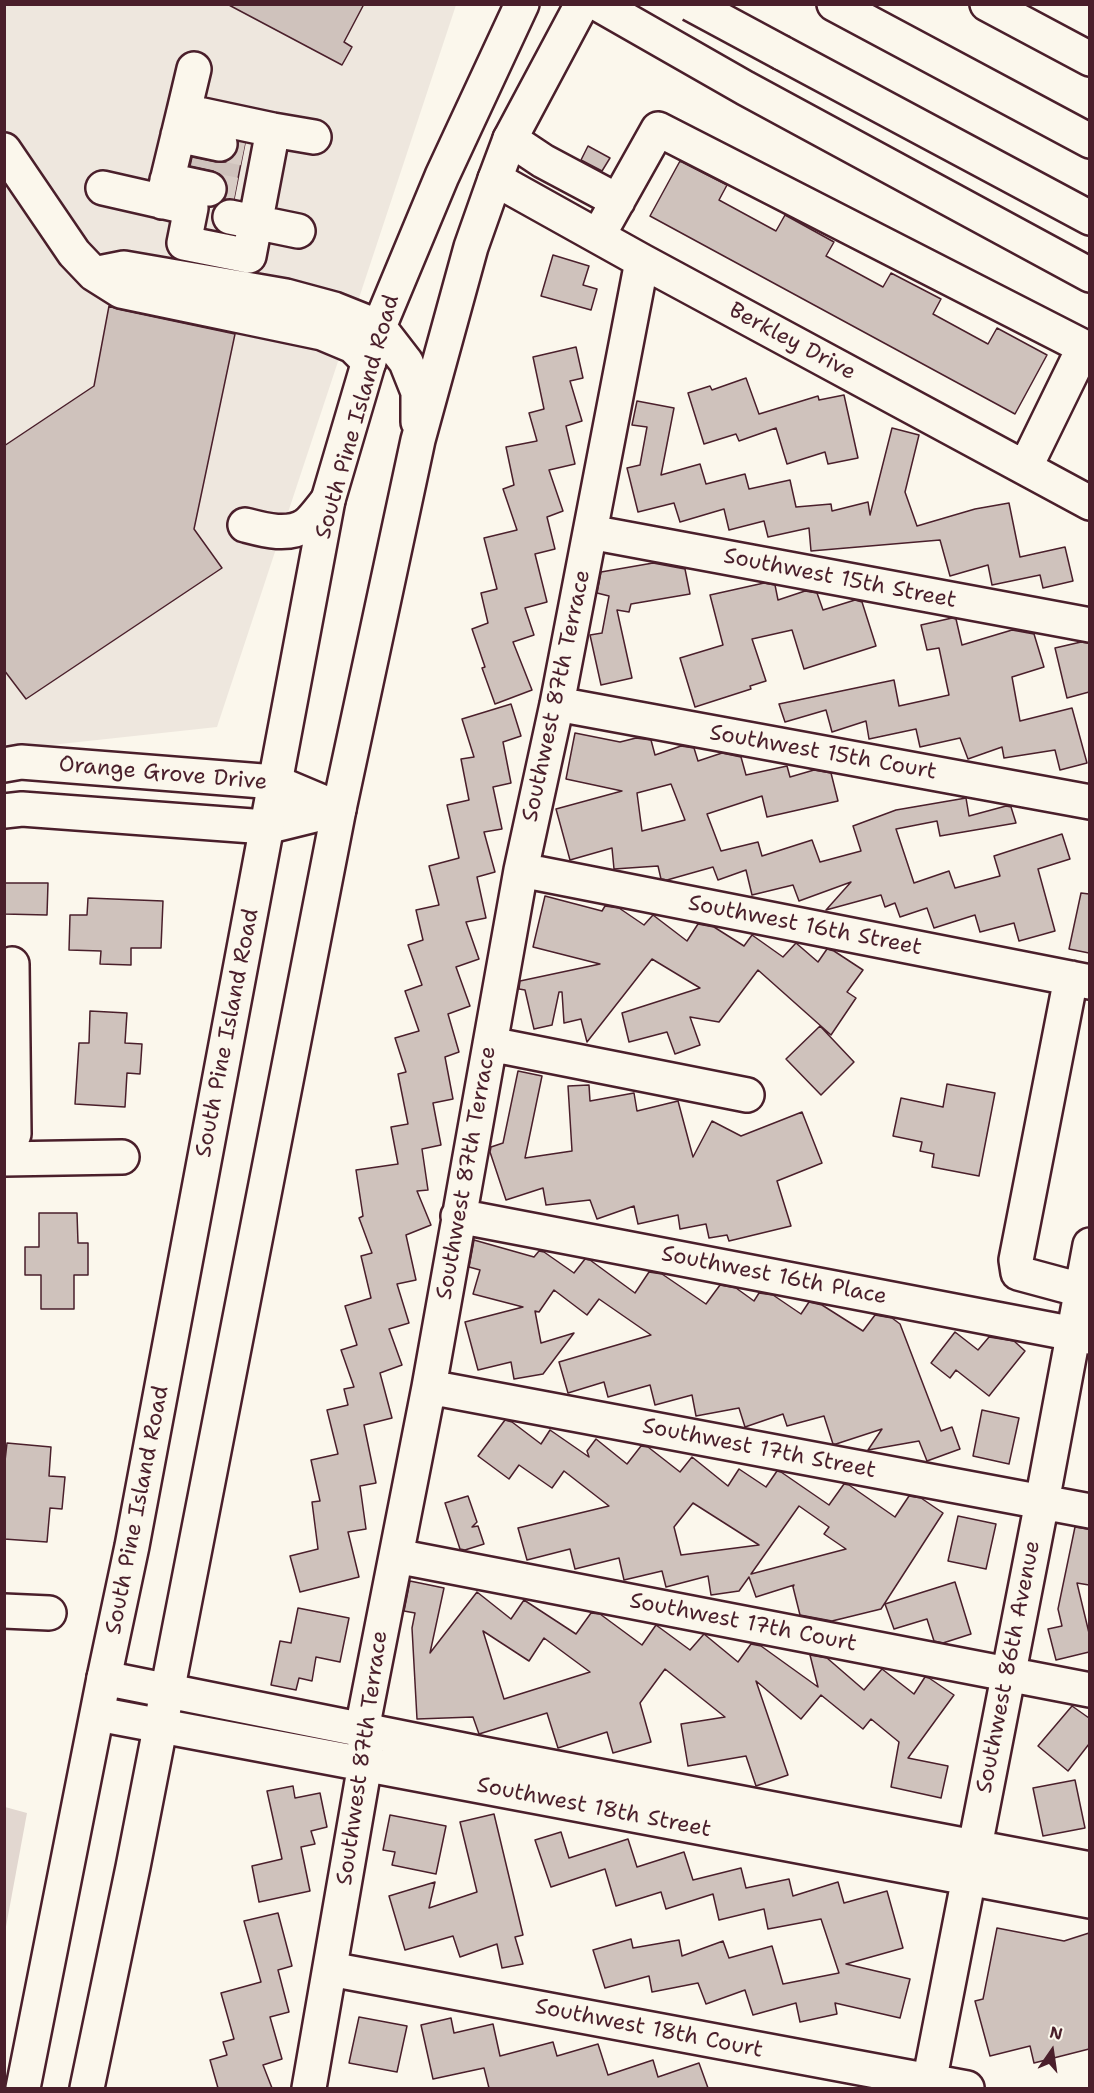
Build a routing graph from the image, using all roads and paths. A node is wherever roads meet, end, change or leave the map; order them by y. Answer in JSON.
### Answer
{"nodes":[{"id":1,"x":522,"y":4,"type":"edge"},
{"id":2,"x":582,"y":4,"type":"edge"},
{"id":3,"x":598,"y":4,"type":"edge"},
{"id":4,"x":691,"y":4,"type":"edge"},
{"id":5,"x":708,"y":4,"type":"edge"},
{"id":6,"x":834,"y":4,"type":"edge"},
{"id":7,"x":987,"y":4,"type":"edge"},
{"id":8,"x":1089,"y":59,"type":"edge"},
{"id":9,"x":194,"y":69,"type":"dead end"},
{"id":10,"x":745,"y":88,"type":"junction"},
{"id":11,"x":181,"y":123,"type":"junction"},
{"id":12,"x":314,"y":137,"type":"dead end"},
{"id":13,"x":510,"y":139,"type":"junction"},
{"id":14,"x":1089,"y":141,"type":"edge"},
{"id":15,"x":251,"y":144,"type":"junction"},
{"id":16,"x":4,"y":150,"type":"edge"},
{"id":17,"x":495,"y":179,"type":"junction"},
{"id":18,"x":103,"y":188,"type":"dead end"},
{"id":19,"x":618,"y":201,"type":"junction"},
{"id":20,"x":212,"y":202,"type":"junction"},
{"id":21,"x":1089,"y":218,"type":"edge"},
{"id":22,"x":298,"y":231,"type":"dead end"},
{"id":23,"x":598,"y":236,"type":"junction"},
{"id":24,"x":642,"y":261,"type":"junction"},
{"id":25,"x":94,"y":274,"type":"junction"},
{"id":26,"x":1089,"y":275,"type":"edge"},
{"id":27,"x":380,"y":327,"type":"junction"},
{"id":28,"x":1087,"y":348,"type":"edge"},
{"id":29,"x":369,"y":362,"type":"junction"},
{"id":30,"x":418,"y":440,"type":"junction"},
{"id":31,"x":1025,"y":468,"type":"junction"},
{"id":32,"x":328,"y":500,"type":"junction"},
{"id":33,"x":1089,"y":503,"type":"edge"},
{"id":34,"x":245,"y":525,"type":"dead end"},
{"id":35,"x":590,"y":532,"type":"junction"},
{"id":36,"x":1089,"y":625,"type":"edge"},
{"id":37,"x":557,"y":704,"type":"junction"},
{"id":38,"x":4,"y":765,"type":"edge"},
{"id":39,"x":275,"y":782,"type":"junction"},
{"id":40,"x":1089,"y":802,"type":"edge"},
{"id":41,"x":339,"y":809,"type":"junction"},
{"id":42,"x":4,"y":811,"type":"edge"},
{"id":43,"x":266,"y":826,"type":"junction"},
{"id":44,"x":521,"y":870,"type":"junction"},
{"id":45,"x":12,"y":964,"type":"dead end"},
{"id":46,"x":1080,"y":980,"type":"edge"},
{"id":47,"x":490,"y":1044,"type":"junction"},
{"id":48,"x":747,"y":1095,"type":"dead end"},
{"id":49,"x":9,"y":1124,"type":"edge"},
{"id":50,"x":122,"y":1157,"type":"dead end"},
{"id":51,"x":4,"y":1158,"type":"edge"},
{"id":52,"x":458,"y":1216,"type":"junction"},
{"id":53,"x":1089,"y":1245,"type":"edge"},
{"id":54,"x":1081,"y":1290,"type":"junction"},
{"id":55,"x":1081,"y":1335,"type":"edge"},
{"id":56,"x":429,"y":1387,"type":"junction"},
{"id":57,"x":1042,"y":1502,"type":"junction"},
{"id":58,"x":1089,"y":1511,"type":"edge"},
{"id":59,"x":396,"y":1556,"type":"junction"},
{"id":60,"x":4,"y":1611,"type":"edge"},
{"id":61,"x":49,"y":1613,"type":"dead end"},
{"id":62,"x":1008,"y":1675,"type":"junction"},
{"id":63,"x":104,"y":1678,"type":"junction"},
{"id":64,"x":1089,"y":1690,"type":"edge"},
{"id":65,"x":167,"y":1691,"type":"junction"},
{"id":66,"x":98,"y":1714,"type":"junction"},
{"id":67,"x":160,"y":1726,"type":"junction"},
{"id":68,"x":365,"y":1731,"type":"junction"},
{"id":69,"x":365,"y":1764,"type":"junction"},
{"id":70,"x":970,"y":1863,"type":"junction"},
{"id":71,"x":1089,"y":1869,"type":"edge"},
{"id":72,"x":1089,"y":1901,"type":"edge"},
{"id":73,"x":330,"y":1969,"type":"junction"},
{"id":74,"x":928,"y":2085,"type":"edge"},
{"id":75,"x":23,"y":2088,"type":"edge"},
{"id":76,"x":87,"y":2088,"type":"edge"},
{"id":77,"x":309,"y":2088,"type":"edge"},
{"id":78,"x":967,"y":2088,"type":"edge"}],
"edges":[{"from":1,"to":27,"type":"main road","name":"South Pine Island Road"},
{"from":2,"to":13,"type":"main road"},
{"from":3,"to":10,"type":"main road"},
{"from":4,"to":21,"type":"main road","bridge":true},
{"from":5,"to":10,"type":"main road"},
{"from":6,"to":14,"type":"main road"},
{"from":7,"to":8,"type":"main road"},
{"from":9,"to":11,"type":"main road"},
{"from":10,"to":26,"type":"main road"},
{"from":11,"to":15,"type":"main road"},
{"from":11,"to":15,"type":"main road"},
{"from":11,"to":20,"type":"main road"},
{"from":12,"to":15,"type":"main road"},
{"from":13,"to":17,"type":"main road"},
{"from":13,"to":19,"type":"main road"},
{"from":15,"to":20,"type":"main road"},
{"from":16,"to":25,"type":"main road"},
{"from":17,"to":23,"type":"main road","name":"Berkley Drive"},
{"from":17,"to":30,"type":"main road"},
{"from":18,"to":20,"type":"main road"},
{"from":19,"to":23,"type":"main road"},
{"from":19,"to":28,"type":"main road"},
{"from":20,"to":22,"type":"main road"},
{"from":23,"to":24,"type":"main road","name":"Berkley Drive"},
{"from":24,"to":31,"type":"main road","name":"Berkley Drive"},
{"from":24,"to":35,"type":"main road","name":"Southwest 87th Terrace"},
{"from":25,"to":27,"type":"main road"},
{"from":25,"to":29,"type":"main road"},
{"from":27,"to":29,"type":"main road","name":"South Pine Island Road"},
{"from":27,"to":30,"type":"main road"},
{"from":28,"to":31,"type":"main road"},
{"from":29,"to":32,"type":"main road","name":"South Pine Island Road"},
{"from":30,"to":41,"type":"main road"},
{"from":31,"to":33,"type":"main road","name":"Berkley Drive"},
{"from":32,"to":34,"type":"main road"},
{"from":32,"to":39,"type":"main road","name":"South Pine Island Road"},
{"from":35,"to":36,"type":"main road","name":"Southwest 15th Street"},
{"from":35,"to":37,"type":"main road","name":"Southwest 87th Terrace"},
{"from":37,"to":40,"type":"main road","name":"Southwest 15th Court"},
{"from":37,"to":44,"type":"main road","name":"Southwest 87th Terrace"},
{"from":38,"to":39,"type":"main road","name":"Orange Grove Drive"},
{"from":39,"to":41,"type":"main road","name":"Orange Grove Drive"},
{"from":39,"to":43,"type":"main road","name":"South Pine Island Road"},
{"from":41,"to":43,"type":"main road","name":"Orange Grove Drive"},
{"from":41,"to":65,"type":"main road"},
{"from":42,"to":43,"type":"main road","name":"Orange Grove Drive"},
{"from":43,"to":63,"type":"main road","name":"South Pine Island Road"},
{"from":44,"to":46,"type":"main road","name":"Southwest 16th Street"},
{"from":44,"to":47,"type":"main road","name":"Southwest 87th Terrace"},
{"from":45,"to":49,"type":"main road"},
{"from":46,"to":54,"type":"main road"},
{"from":47,"to":48,"type":"main road"},
{"from":47,"to":52,"type":"main road","name":"Southwest 87th Terrace"},
{"from":49,"to":51,"type":"main road"},
{"from":50,"to":51,"type":"main road"},
{"from":52,"to":55,"type":"main road","name":"Southwest 16th Place"},
{"from":52,"to":56,"type":"main road","name":"Southwest 87th Terrace"},
{"from":53,"to":54,"type":"main road","name":"Southwest 86th Avenue"},
{"from":54,"to":55,"type":"main road","name":"Southwest 86th Avenue"},
{"from":55,"to":57,"type":"main road","name":"Southwest 86th Avenue"},
{"from":56,"to":57,"type":"main road","name":"Southwest 17th Street"},
{"from":56,"to":59,"type":"main road","name":"Southwest 87th Terrace"},
{"from":57,"to":58,"type":"main road","name":"Southwest 17th Street"},
{"from":57,"to":62,"type":"main road","name":"Southwest 86th Avenue"},
{"from":59,"to":62,"type":"main road","name":"Southwest 17th Court"},
{"from":59,"to":68,"type":"main road","name":"Southwest 87th Terrace"},
{"from":60,"to":61,"type":"main road"},
{"from":62,"to":64,"type":"main road","name":"Southwest 17th Court"},
{"from":62,"to":70,"type":"main road","name":"Southwest 86th Avenue"},
{"from":63,"to":65,"type":"main road","name":"Southwest 18th Street"},
{"from":63,"to":66,"type":"main road","name":"South Pine Island Road"},
{"from":65,"to":67,"type":"main road"},
{"from":65,"to":68,"type":"main road","name":"Southwest 18th Street"},
{"from":66,"to":67,"type":"main road","name":"Southwest 18th Street"},
{"from":66,"to":75,"type":"main road","name":"South Pine Island Road"},
{"from":67,"to":69,"type":"main road","name":"Southwest 18th Street"},
{"from":67,"to":76,"type":"main road"},
{"from":68,"to":69,"type":"main road","name":"Southwest 87th Terrace"},
{"from":68,"to":70,"type":"main road","name":"Southwest 18th Street"},
{"from":69,"to":70,"type":"main road","name":"Southwest 18th Street"},
{"from":69,"to":73,"type":"main road","name":"Southwest 87th Terrace"},
{"from":70,"to":71,"type":"main road","name":"Southwest 18th Street"},
{"from":70,"to":72,"type":"main road","name":"Southwest 18th Street"},
{"from":70,"to":74,"type":"main road","name":"Southwest 86th Avenue"},
{"from":73,"to":74,"type":"main road","name":"Southwest 18th Court"},
{"from":73,"to":77,"type":"main road","name":"Southwest 87th Terrace"},
{"from":74,"to":78,"type":"main road","name":"Southwest 18th Court"}]}
